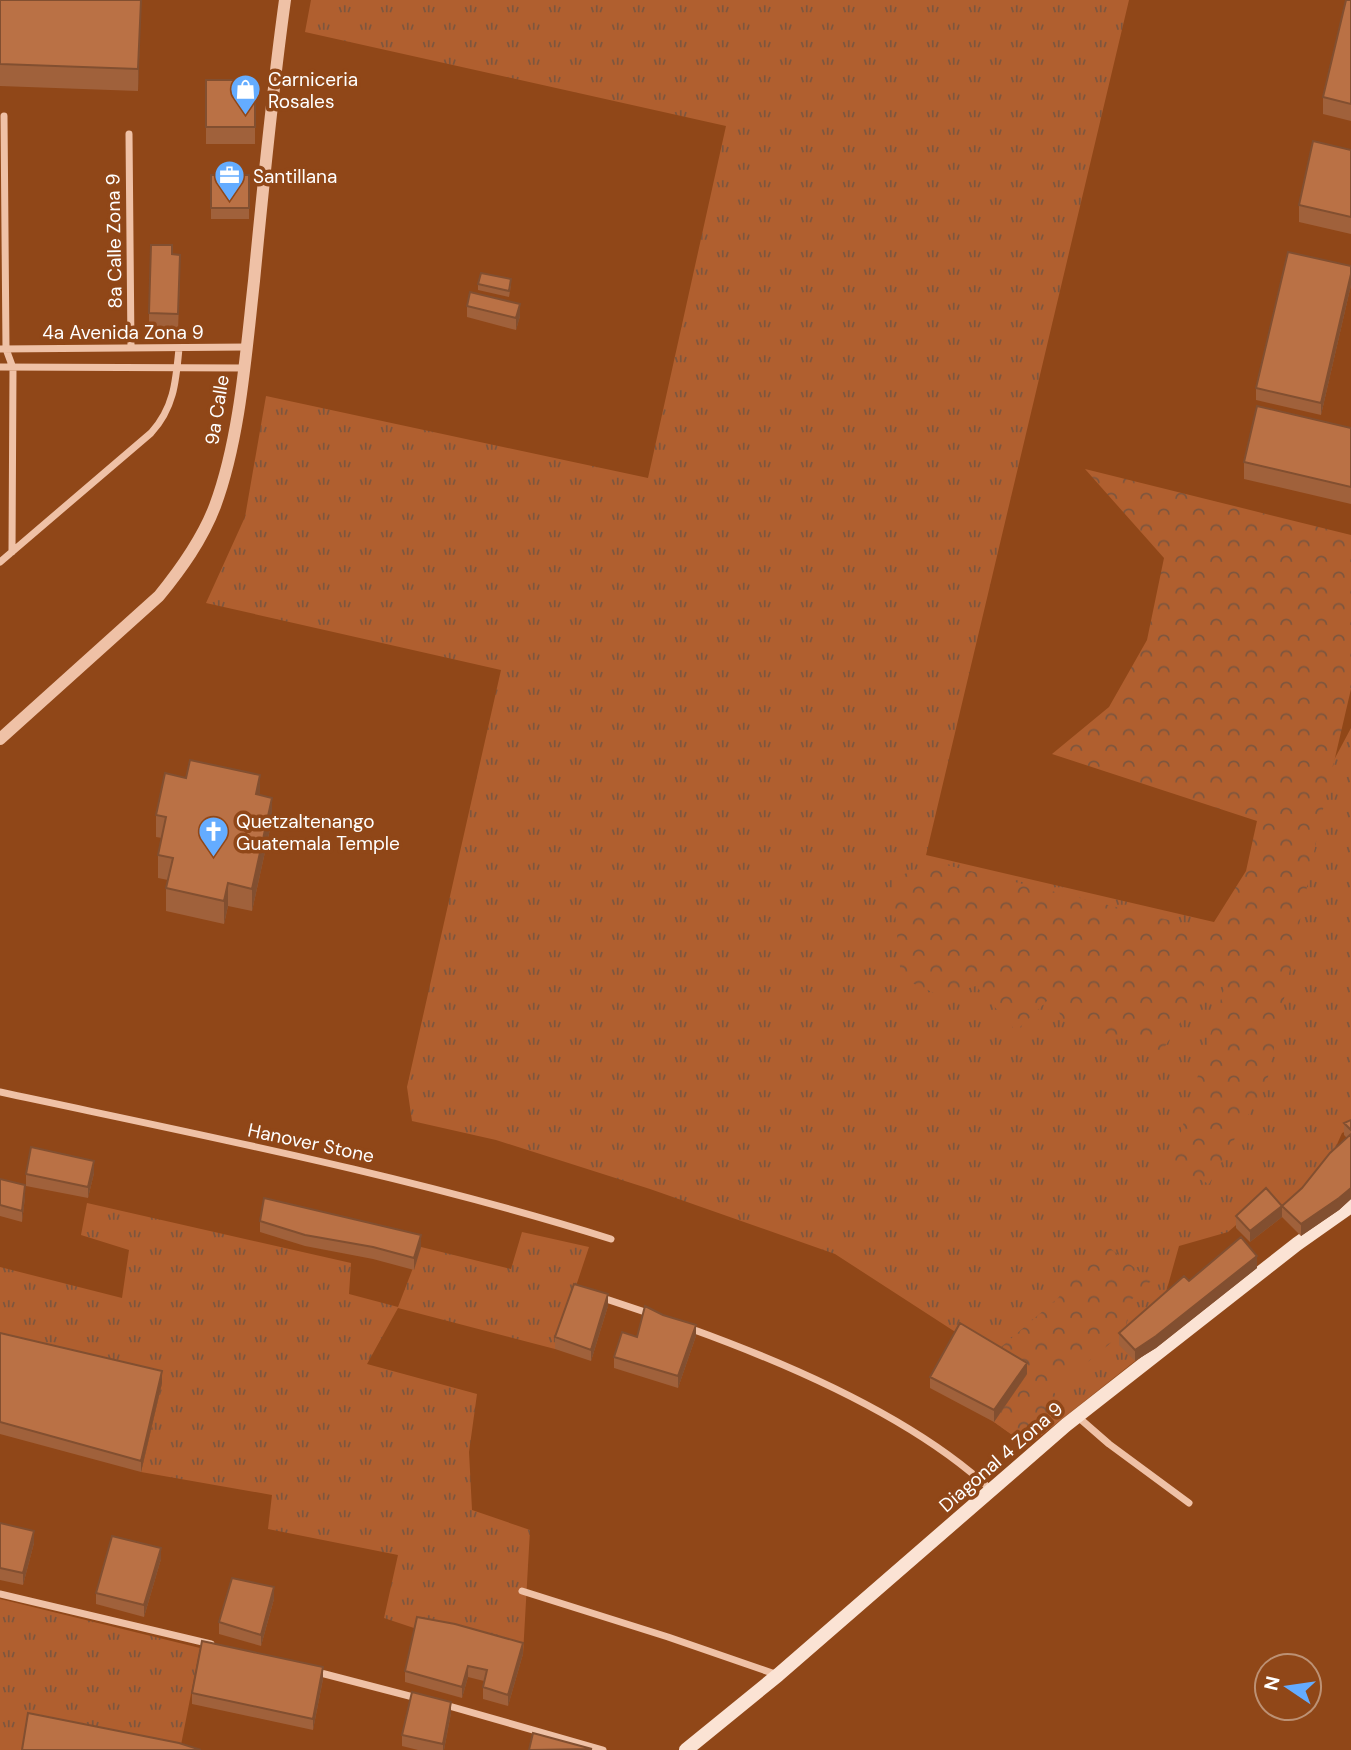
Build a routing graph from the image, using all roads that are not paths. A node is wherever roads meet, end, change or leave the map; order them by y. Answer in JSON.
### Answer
{"nodes":[{"id":1,"x":285,"y":0,"type":"edge"},
{"id":2,"x":4,"y":116,"type":"dead end"},
{"id":3,"x":129,"y":134,"type":"dead end"},
{"id":4,"x":247,"y":347,"type":"junction"},
{"id":5,"x":131,"y":348,"type":"junction"},
{"id":6,"x":179,"y":348,"type":"junction"},
{"id":7,"x":3,"y":349,"type":"edge"},
{"id":8,"x":0,"y":367,"type":"edge"},
{"id":9,"x":177,"y":367,"type":"junction"},
{"id":10,"x":13,"y":368,"type":"junction"},
{"id":11,"x":244,"y":368,"type":"junction"},
{"id":12,"x":12,"y":552,"type":"junction"},
{"id":13,"x":0,"y":562,"type":"edge"},
{"id":14,"x":0,"y":739,"type":"edge"},
{"id":15,"x":0,"y":1092,"type":"edge"},
{"id":16,"x":1351,"y":1206,"type":"edge"},
{"id":17,"x":611,"y":1239,"type":"dead end"},
{"id":18,"x":591,"y":1293,"type":"edge"},
{"id":19,"x":654,"y":1315,"type":"edge"},
{"id":20,"x":680,"y":1324,"type":"edge"},
{"id":21,"x":1077,"y":1416,"type":"junction"},
{"id":22,"x":991,"y":1491,"type":"junction"},
{"id":23,"x":1189,"y":1503,"type":"dead end"},
{"id":24,"x":522,"y":1591,"type":"dead end"},
{"id":25,"x":0,"y":1594,"type":"edge"},
{"id":26,"x":216,"y":1645,"type":"edge"},
{"id":27,"x":311,"y":1670,"type":"edge"},
{"id":28,"x":778,"y":1675,"type":"junction"},
{"id":29,"x":603,"y":1750,"type":"edge"},
{"id":30,"x":686,"y":1750,"type":"edge"}],
"edges":[{"from":1,"to":4,"type":"street","name":"9a Calle"},
{"from":2,"to":7,"type":"street"},
{"from":3,"to":5,"type":"street","name":"8a Calle Zona 9"},
{"from":4,"to":6,"type":"street","name":"4a Avenida Zona 9"},
{"from":4,"to":11,"type":"street","name":"9a Calle"},
{"from":5,"to":6,"type":"street","name":"4a Avenida Zona 9"},
{"from":5,"to":7,"type":"street","name":"4a Avenida Zona 9"},
{"from":6,"to":9,"type":"street"},
{"from":7,"to":10,"type":"street"},
{"from":8,"to":10,"type":"street","name":"4a Avenida Zona 9"},
{"from":9,"to":10,"type":"street","name":"4a Avenida Zona 9"},
{"from":9,"to":11,"type":"street","name":"4a Avenida Zona 9"},
{"from":9,"to":12,"type":"street"},
{"from":10,"to":12,"type":"street"},
{"from":11,"to":14,"type":"street","name":"9a Calle"},
{"from":12,"to":13,"type":"street"},
{"from":15,"to":17,"type":"street","name":"Hanover Stone"},
{"from":16,"to":21,"type":"main road","name":"Diagonal 4 Zona 9"},
{"from":18,"to":19,"type":"street"},
{"from":20,"to":22,"type":"street"},
{"from":21,"to":22,"type":"main road","name":"Diagonal 4 Zona 9"},
{"from":21,"to":23,"type":"street"},
{"from":22,"to":28,"type":"main road","name":"Diagonal 4 Zona 9"},
{"from":24,"to":28,"type":"street"},
{"from":25,"to":26,"type":"street"},
{"from":27,"to":29,"type":"street"},
{"from":28,"to":30,"type":"main road","name":"Diagonal 4 Zona 9"}]}
